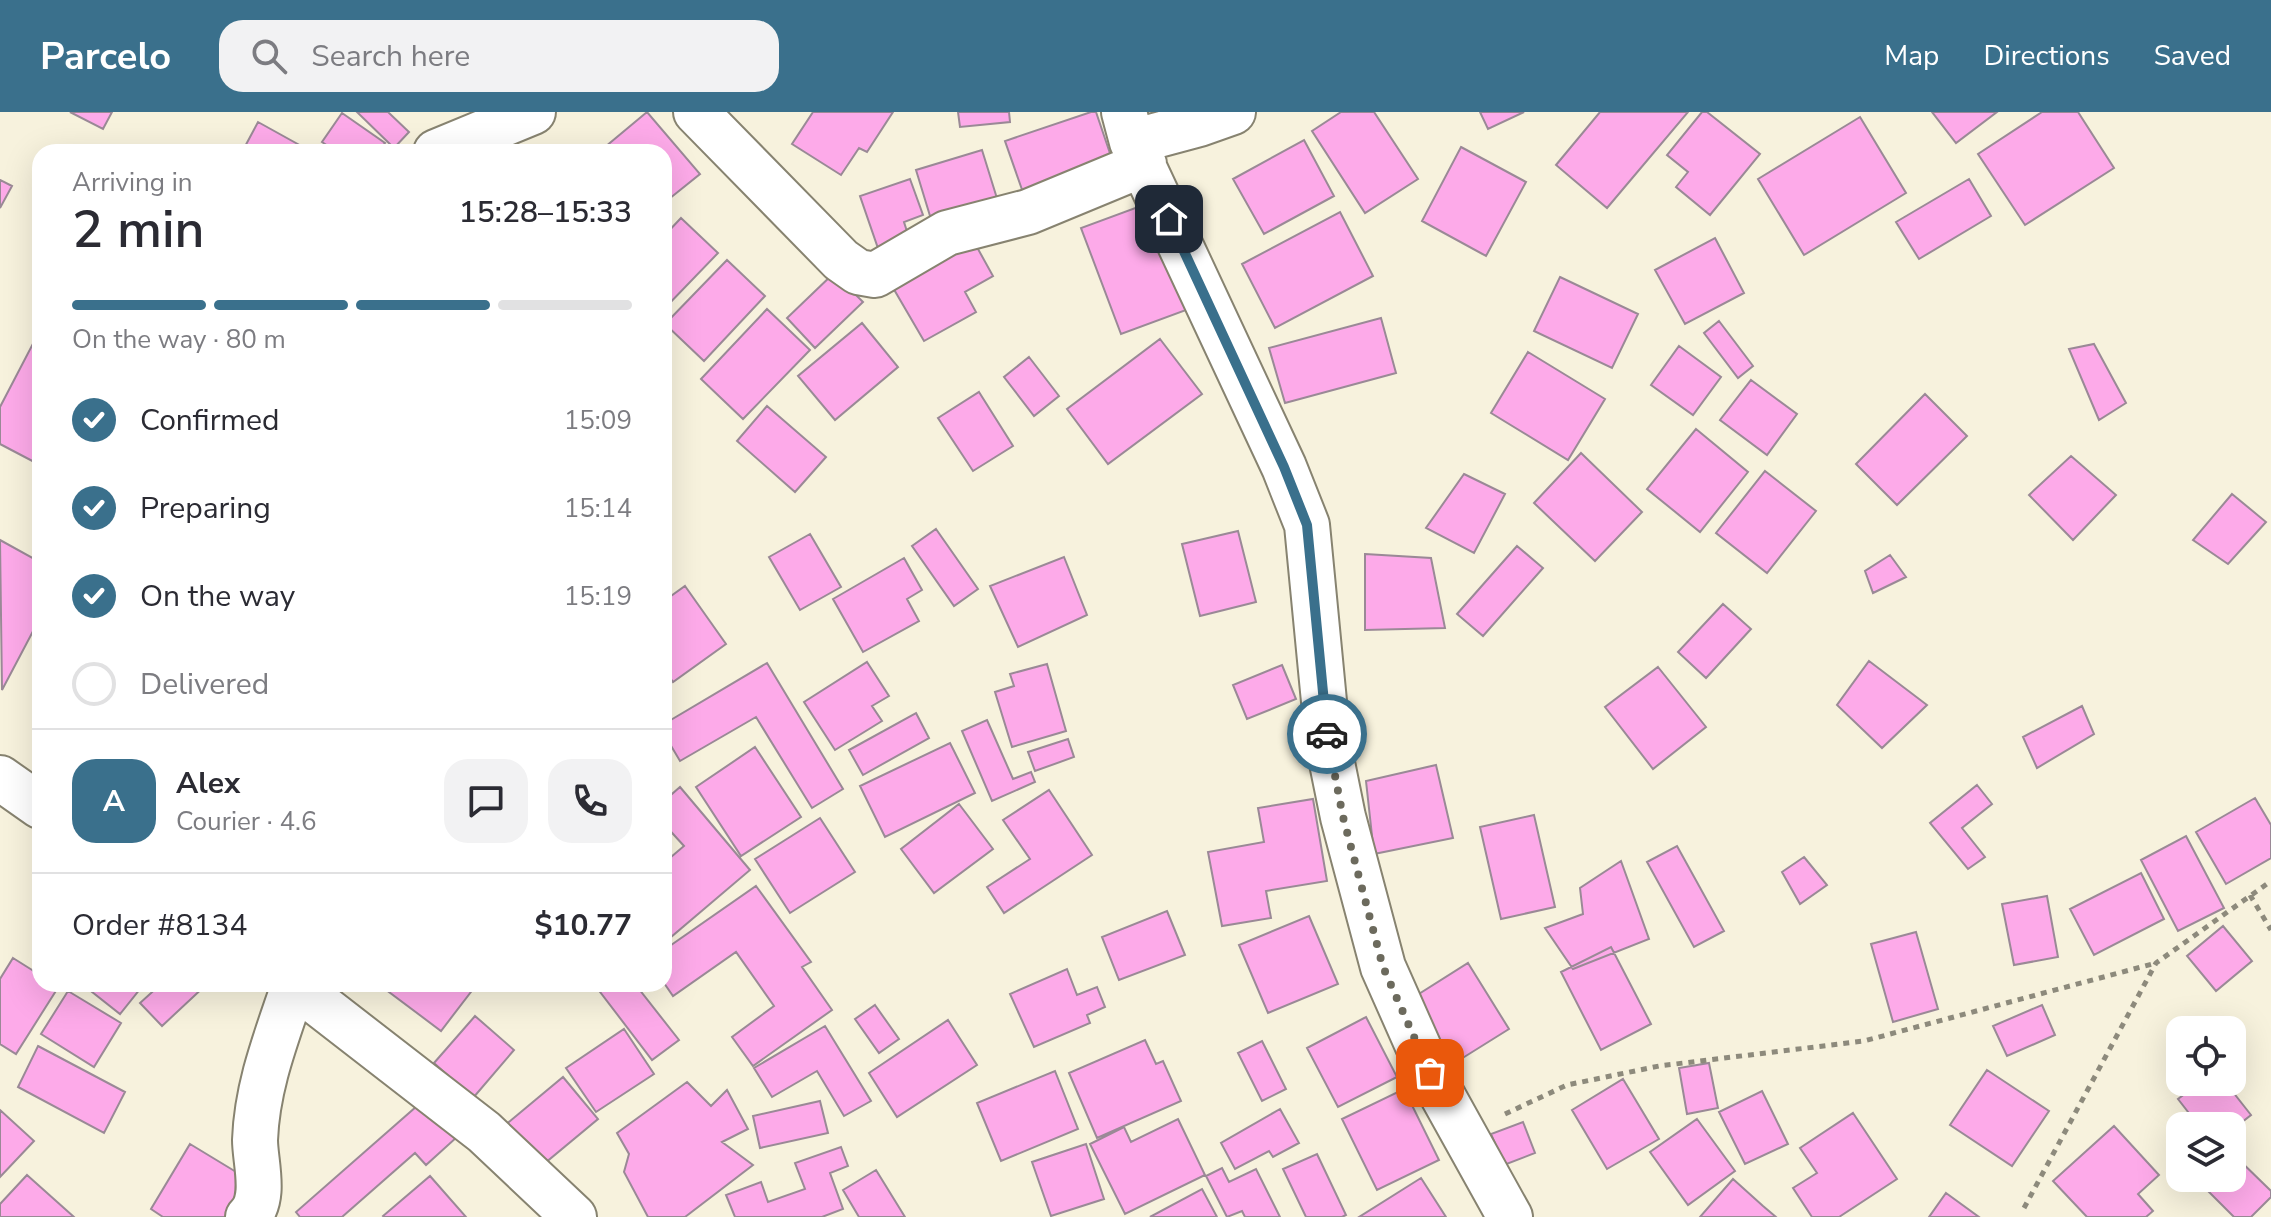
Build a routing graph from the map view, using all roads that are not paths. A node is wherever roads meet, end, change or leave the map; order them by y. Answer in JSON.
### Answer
{"nodes":[{"id":1,"x":533,"y":112,"type":"edge"},
{"id":2,"x":696,"y":112,"type":"edge"},
{"id":3,"x":1233,"y":112,"type":"edge"},
{"id":4,"x":1133,"y":139,"type":"edge"},
{"id":5,"x":455,"y":144,"type":"edge"},
{"id":6,"x":0,"y":778,"type":"edge"},
{"id":7,"x":32,"y":800,"type":"edge"},
{"id":8,"x":291,"y":992,"type":"edge"},
{"id":9,"x":304,"y":992,"type":"edge"},
{"id":10,"x":248,"y":1217,"type":"edge"},
{"id":11,"x":574,"y":1217,"type":"edge"},
{"id":12,"x":1510,"y":1217,"type":"edge"}],
"edges":[{"from":1,"to":5,"type":"street"},
{"from":2,"to":4,"type":"street"},
{"from":3,"to":4,"type":"street"},
{"from":4,"to":12,"type":"street"},
{"from":6,"to":7,"type":"street"},
{"from":8,"to":10,"type":"street"},
{"from":9,"to":11,"type":"street"}]}
